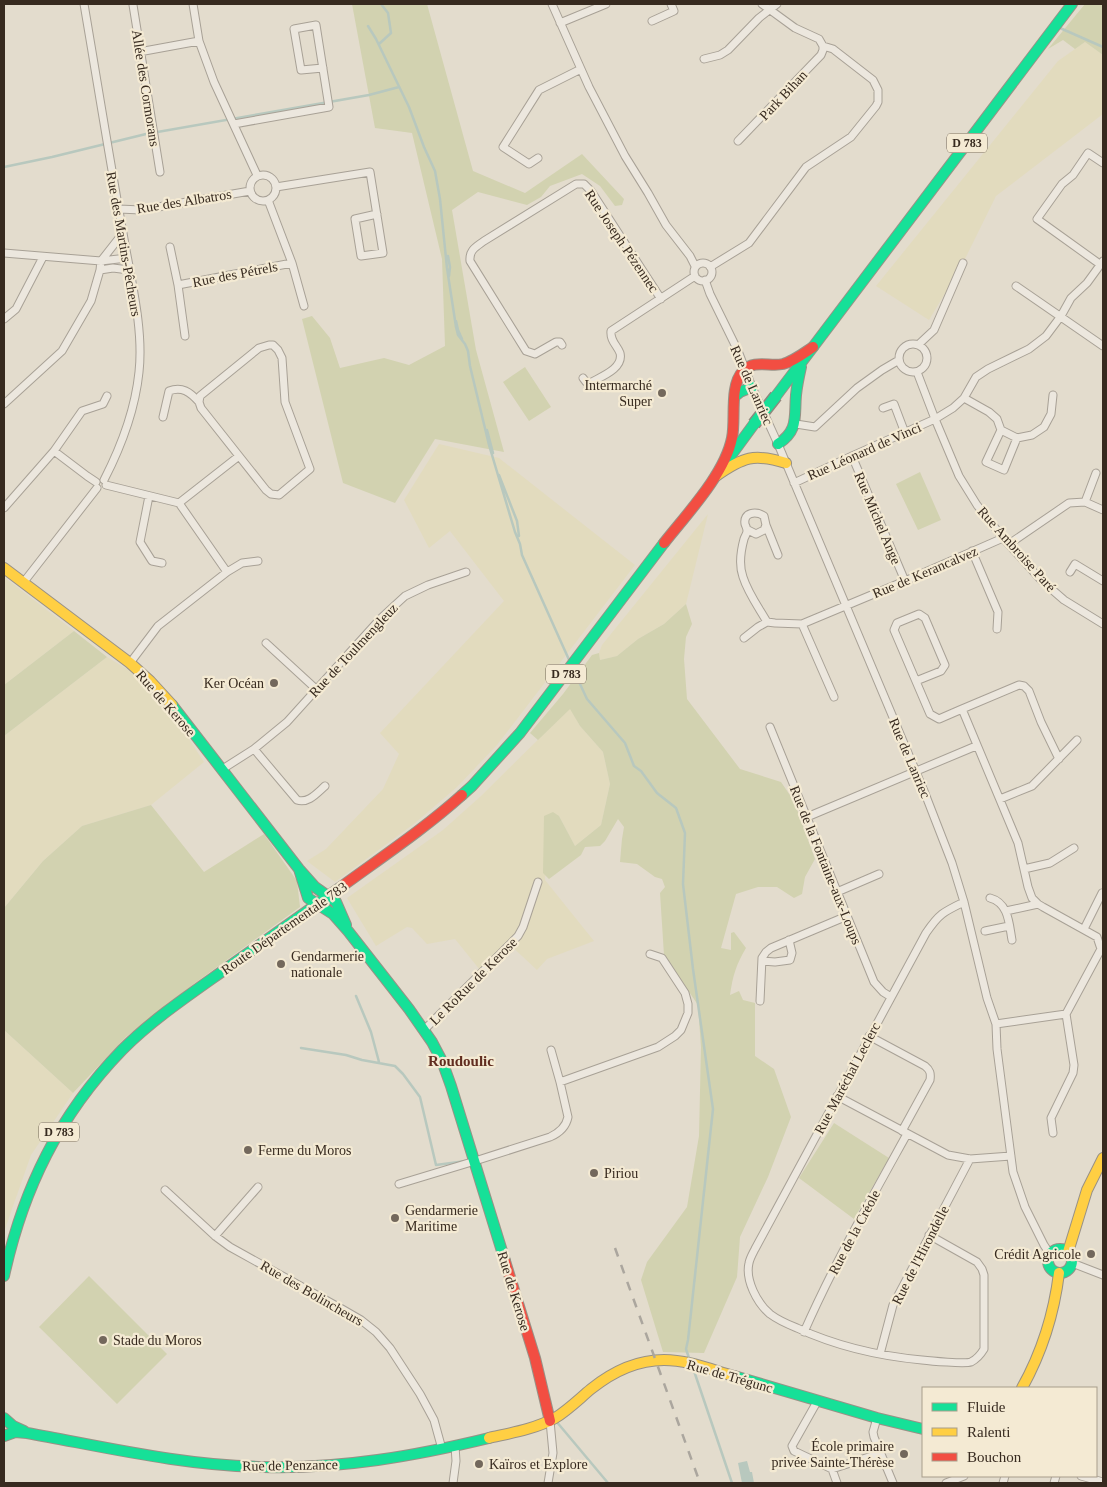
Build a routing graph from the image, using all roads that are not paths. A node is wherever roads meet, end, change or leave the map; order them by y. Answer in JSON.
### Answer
{"nodes":[{"id":1,"x":84,"y":4,"type":"edge"},
{"id":2,"x":193,"y":4,"type":"edge"},
{"id":3,"x":552,"y":4,"type":"edge"},
{"id":4,"x":606,"y":4,"type":"edge"},
{"id":5,"x":671,"y":4,"type":"edge"},
{"id":6,"x":762,"y":4,"type":"edge"},
{"id":7,"x":777,"y":4,"type":"edge"},
{"id":8,"x":1072,"y":4,"type":"edge"},
{"id":9,"x":132,"y":5,"type":"dead end"},
{"id":10,"x":770,"y":10,"type":"junction"},
{"id":11,"x":652,"y":21,"type":"dead end"},
{"id":12,"x":560,"y":23,"type":"junction"},
{"id":13,"x":199,"y":41,"type":"junction"},
{"id":14,"x":823,"y":46,"type":"junction"},
{"id":15,"x":139,"y":52,"type":"junction"},
{"id":16,"x":704,"y":59,"type":"dead end"},
{"id":17,"x":323,"y":68,"type":"junction"},
{"id":18,"x":581,"y":69,"type":"junction"},
{"id":19,"x":234,"y":124,"type":"junction"},
{"id":20,"x":738,"y":142,"type":"dead end"},
{"id":21,"x":538,"y":158,"type":"dead end"},
{"id":22,"x":1103,"y":163,"type":"edge"},
{"id":23,"x":160,"y":172,"type":"dead end"},
{"id":24,"x":258,"y":175,"type":"junction"},
{"id":25,"x":276,"y":187,"type":"junction"},
{"id":26,"x":250,"y":191,"type":"junction"},
{"id":27,"x":268,"y":200,"type":"junction"},
{"id":28,"x":119,"y":210,"type":"junction"},
{"id":29,"x":377,"y":214,"type":"junction"},
{"id":30,"x":123,"y":233,"type":"junction"},
{"id":31,"x":170,"y":247,"type":"dead end"},
{"id":32,"x":4,"y":253,"type":"edge"},
{"id":33,"x":43,"y":257,"type":"junction"},
{"id":34,"x":127,"y":258,"type":"junction"},
{"id":35,"x":101,"y":261,"type":"junction"},
{"id":36,"x":292,"y":263,"type":"junction"},
{"id":37,"x":963,"y":263,"type":"dead end"},
{"id":38,"x":1102,"y":263,"type":"edge"},
{"id":39,"x":696,"y":266,"type":"junction"},
{"id":40,"x":710,"y":266,"type":"junction"},
{"id":41,"x":100,"y":270,"type":"junction"},
{"id":42,"x":129,"y":270,"type":"junction"},
{"id":43,"x":695,"y":276,"type":"junction"},
{"id":44,"x":704,"y":280,"type":"junction"},
{"id":45,"x":178,"y":285,"type":"junction"},
{"id":46,"x":1016,"y":286,"type":"dead end"},
{"id":47,"x":660,"y":299,"type":"junction"},
{"id":48,"x":304,"y":306,"type":"dead end"},
{"id":49,"x":1061,"y":316,"type":"junction"},
{"id":50,"x":4,"y":319,"type":"edge"},
{"id":51,"x":185,"y":336,"type":"dead end"},
{"id":52,"x":562,"y":345,"type":"dead end"},
{"id":53,"x":918,"y":345,"type":"junction"},
{"id":54,"x":1103,"y":346,"type":"edge"},
{"id":55,"x":814,"y":347,"type":"junction"},
{"id":56,"x":899,"y":360,"type":"junction"},
{"id":57,"x":802,"y":363,"type":"junction"},
{"id":58,"x":745,"y":368,"type":"junction"},
{"id":59,"x":917,"y":372,"type":"junction"},
{"id":60,"x":583,"y":378,"type":"dead end"},
{"id":61,"x":752,"y":387,"type":"junction"},
{"id":62,"x":1053,"y":395,"type":"dead end"},
{"id":63,"x":107,"y":396,"type":"dead end"},
{"id":64,"x":735,"y":396,"type":"junction"},
{"id":65,"x":964,"y":398,"type":"junction"},
{"id":66,"x":199,"y":402,"type":"junction"},
{"id":67,"x":4,"y":404,"type":"edge"},
{"id":68,"x":883,"y":408,"type":"dead end"},
{"id":69,"x":163,"y":416,"type":"dead end"},
{"id":70,"x":935,"y":419,"type":"junction"},
{"id":71,"x":796,"y":424,"type":"junction"},
{"id":72,"x":1001,"y":430,"type":"junction"},
{"id":73,"x":905,"y":432,"type":"junction"},
{"id":74,"x":1017,"y":438,"type":"junction"},
{"id":75,"x":778,"y":444,"type":"junction"},
{"id":76,"x":54,"y":451,"type":"junction"},
{"id":77,"x":239,"y":456,"type":"junction"},
{"id":78,"x":852,"y":456,"type":"junction"},
{"id":79,"x":786,"y":463,"type":"junction"},
{"id":80,"x":1096,"y":473,"type":"dead end"},
{"id":81,"x":715,"y":477,"type":"junction"},
{"id":82,"x":794,"y":483,"type":"junction"},
{"id":83,"x":101,"y":484,"type":"junction"},
{"id":84,"x":149,"y":496,"type":"junction"},
{"id":85,"x":1084,"y":502,"type":"junction"},
{"id":86,"x":179,"y":504,"type":"junction"},
{"id":87,"x":4,"y":508,"type":"edge"},
{"id":88,"x":1103,"y":510,"type":"edge"},
{"id":89,"x":766,"y":525,"type":"junction"},
{"id":90,"x":748,"y":530,"type":"junction"},
{"id":91,"x":1003,"y":538,"type":"junction"},
{"id":92,"x":1009,"y":544,"type":"junction"},
{"id":93,"x":972,"y":551,"type":"junction"},
{"id":94,"x":778,"y":555,"type":"dead end"},
{"id":95,"x":258,"y":561,"type":"dead end"},
{"id":96,"x":162,"y":563,"type":"dead end"},
{"id":97,"x":4,"y":568,"type":"edge"},
{"id":98,"x":227,"y":572,"type":"junction"},
{"id":99,"x":466,"y":572,"type":"dead end"},
{"id":100,"x":1070,"y":572,"type":"dead end"},
{"id":101,"x":905,"y":581,"type":"junction"},
{"id":102,"x":1103,"y":581,"type":"edge"},
{"id":103,"x":23,"y":583,"type":"junction"},
{"id":104,"x":846,"y":605,"type":"junction"},
{"id":105,"x":768,"y":622,"type":"junction"},
{"id":106,"x":802,"y":624,"type":"junction"},
{"id":107,"x":1103,"y":624,"type":"edge"},
{"id":108,"x":997,"y":629,"type":"dead end"},
{"id":109,"x":744,"y":638,"type":"dead end"},
{"id":110,"x":266,"y":643,"type":"dead end"},
{"id":111,"x":130,"y":663,"type":"junction"},
{"id":112,"x":916,"y":681,"type":"junction"},
{"id":113,"x":316,"y":689,"type":"junction"},
{"id":114,"x":834,"y":697,"type":"dead end"},
{"id":115,"x":962,"y":709,"type":"junction"},
{"id":116,"x":770,"y":726,"type":"dead end"},
{"id":117,"x":1077,"y":740,"type":"dead end"},
{"id":118,"x":976,"y":746,"type":"junction"},
{"id":119,"x":254,"y":749,"type":"junction"},
{"id":120,"x":1059,"y":759,"type":"junction"},
{"id":121,"x":222,"y":770,"type":"junction"},
{"id":122,"x":916,"y":772,"type":"junction"},
{"id":123,"x":325,"y":786,"type":"dead end"},
{"id":124,"x":1000,"y":799,"type":"junction"},
{"id":125,"x":807,"y":817,"type":"junction"},
{"id":126,"x":1074,"y":848,"type":"dead end"},
{"id":127,"x":299,"y":869,"type":"junction"},
{"id":128,"x":1024,"y":869,"type":"junction"},
{"id":129,"x":879,"y":874,"type":"dead end"},
{"id":130,"x":538,"y":882,"type":"dead end"},
{"id":131,"x":837,"y":892,"type":"junction"},
{"id":132,"x":1102,"y":893,"type":"dead end"},
{"id":133,"x":328,"y":896,"type":"junction"},
{"id":134,"x":993,"y":899,"type":"dead end"},
{"id":135,"x":964,"y":902,"type":"junction"},
{"id":136,"x":318,"y":904,"type":"junction"},
{"id":137,"x":1038,"y":904,"type":"junction"},
{"id":138,"x":1006,"y":911,"type":"junction"},
{"id":139,"x":847,"y":916,"type":"junction"},
{"id":140,"x":1009,"y":926,"type":"junction"},
{"id":141,"x":1084,"y":929,"type":"junction"},
{"id":142,"x":348,"y":931,"type":"junction"},
{"id":143,"x":985,"y":931,"type":"dead end"},
{"id":144,"x":789,"y":940,"type":"junction"},
{"id":145,"x":1012,"y":940,"type":"dead end"},
{"id":146,"x":650,"y":954,"type":"dead end"},
{"id":147,"x":762,"y":961,"type":"junction"},
{"id":148,"x":890,"y":997,"type":"junction"},
{"id":149,"x":760,"y":1001,"type":"dead end"},
{"id":150,"x":1066,"y":1014,"type":"junction"},
{"id":151,"x":996,"y":1024,"type":"junction"},
{"id":152,"x":424,"y":1030,"type":"junction"},
{"id":153,"x":869,"y":1036,"type":"junction"},
{"id":154,"x":551,"y":1050,"type":"dead end"},
{"id":155,"x":560,"y":1082,"type":"junction"},
{"id":156,"x":837,"y":1096,"type":"junction"},
{"id":157,"x":904,"y":1132,"type":"junction"},
{"id":158,"x":1053,"y":1133,"type":"dead end"},
{"id":159,"x":1011,"y":1156,"type":"junction"},
{"id":160,"x":1103,"y":1158,"type":"edge"},
{"id":161,"x":970,"y":1159,"type":"junction"},
{"id":162,"x":475,"y":1161,"type":"junction"},
{"id":163,"x":399,"y":1184,"type":"dead end"},
{"id":164,"x":258,"y":1187,"type":"dead end"},
{"id":165,"x":165,"y":1190,"type":"dead end"},
{"id":166,"x":929,"y":1235,"type":"junction"},
{"id":167,"x":215,"y":1236,"type":"junction"},
{"id":168,"x":1050,"y":1254,"type":"junction"},
{"id":169,"x":1070,"y":1258,"type":"junction"},
{"id":170,"x":1059,"y":1274,"type":"junction"},
{"id":171,"x":1103,"y":1275,"type":"edge"},
{"id":172,"x":4,"y":1276,"type":"edge"},
{"id":173,"x":804,"y":1332,"type":"junction"},
{"id":174,"x":880,"y":1354,"type":"junction"},
{"id":175,"x":1023,"y":1387,"type":"edge"},
{"id":176,"x":818,"y":1400,"type":"junction"},
{"id":177,"x":4,"y":1418,"type":"edge"},
{"id":178,"x":877,"y":1418,"type":"junction"},
{"id":179,"x":550,"y":1421,"type":"junction"},
{"id":180,"x":922,"y":1429,"type":"edge"},
{"id":181,"x":7,"y":1431,"type":"edge"},
{"id":182,"x":455,"y":1446,"type":"junction"},
{"id":183,"x":442,"y":1449,"type":"junction"},
{"id":184,"x":881,"y":1453,"type":"junction"},
{"id":185,"x":832,"y":1469,"type":"junction"},
{"id":186,"x":961,"y":1477,"type":"edge"},
{"id":187,"x":947,"y":1481,"type":"edge"},
{"id":188,"x":1094,"y":1481,"type":"edge"},
{"id":189,"x":1103,"y":1482,"type":"edge"},
{"id":190,"x":453,"y":1483,"type":"edge"},
{"id":191,"x":548,"y":1483,"type":"edge"},
{"id":192,"x":837,"y":1483,"type":"edge"},
{"id":193,"x":893,"y":1483,"type":"edge"}],
"edges":[{"from":1,"to":28,"type":"street","name":"Rue des Martins-Pêcheurs"},
{"from":2,"to":13,"type":"street"},
{"from":3,"to":12,"type":"street"},
{"from":4,"to":12,"type":"street"},
{"from":5,"to":11,"type":"street"},
{"from":6,"to":10,"type":"street"},
{"from":7,"to":10,"type":"street"},
{"from":8,"to":55,"type":"main road","number":"D 783"},
{"from":9,"to":15,"type":"street","name":"Allée des Cormorans"},
{"from":10,"to":14,"type":"street"},
{"from":10,"to":16,"type":"street"},
{"from":12,"to":18,"type":"street"},
{"from":13,"to":15,"type":"street"},
{"from":13,"to":19,"type":"street"},
{"from":14,"to":20,"type":"street","name":"Park Bihan"},
{"from":14,"to":40,"type":"street"},
{"from":15,"to":23,"type":"street","name":"Allée des Cormorans"},
{"from":17,"to":17,"type":"street"},
{"from":17,"to":19,"type":"street"},
{"from":18,"to":21,"type":"street"},
{"from":18,"to":39,"type":"street"},
{"from":19,"to":24,"type":"street"},
{"from":22,"to":38,"type":"street"},
{"from":24,"to":25,"type":"street"},
{"from":24,"to":26,"type":"street"},
{"from":25,"to":27,"type":"street"},
{"from":25,"to":29,"type":"street"},
{"from":26,"to":27,"type":"street"},
{"from":26,"to":28,"type":"street","name":"Rue des Albatros"},
{"from":27,"to":36,"type":"street"},
{"from":28,"to":30,"type":"street","name":"Rue des Martins-Pêcheurs"},
{"from":29,"to":29,"type":"street"},
{"from":30,"to":34,"type":"street","name":"Rue des Martins-Pêcheurs"},
{"from":30,"to":35,"type":"street"},
{"from":31,"to":45,"type":"street"},
{"from":32,"to":33,"type":"street"},
{"from":33,"to":35,"type":"street"},
{"from":33,"to":50,"type":"street"},
{"from":34,"to":35,"type":"street"},
{"from":34,"to":42,"type":"street","name":"Rue des Martins-Pêcheurs"},
{"from":35,"to":41,"type":"street"},
{"from":36,"to":45,"type":"street","name":"Rue des Pétrels"},
{"from":36,"to":48,"type":"street"},
{"from":37,"to":53,"type":"street"},
{"from":38,"to":49,"type":"street"},
{"from":39,"to":40,"type":"street"},
{"from":39,"to":43,"type":"street"},
{"from":40,"to":44,"type":"street"},
{"from":41,"to":42,"type":"street"},
{"from":41,"to":67,"type":"street"},
{"from":42,"to":83,"type":"street","name":"Rue des Martins-Pêcheurs"},
{"from":43,"to":44,"type":"street"},
{"from":43,"to":47,"type":"street"},
{"from":44,"to":58,"type":"street","name":"Rue de Lanriec"},
{"from":45,"to":51,"type":"street"},
{"from":46,"to":49,"type":"street"},
{"from":47,"to":52,"type":"street","name":"Rue Joseph Pézennec"},
{"from":47,"to":60,"type":"street"},
{"from":49,"to":54,"type":"street"},
{"from":49,"to":65,"type":"street"},
{"from":53,"to":56,"type":"street"},
{"from":53,"to":59,"type":"street"},
{"from":55,"to":57,"type":"main road","number":"D 783"},
{"from":55,"to":58,"type":"main road"},
{"from":56,"to":59,"type":"street"},
{"from":56,"to":71,"type":"street"},
{"from":57,"to":71,"type":"main road","number":"D 783"},
{"from":57,"to":81,"type":"main road","number":"D 783","bridge":true},
{"from":58,"to":61,"type":"street","name":"Rue de Lanriec"},
{"from":58,"to":64,"type":"main road","number":"D 783"},
{"from":59,"to":70,"type":"street","name":"Rue Ambroise Paré"},
{"from":61,"to":64,"type":"main road"},
{"from":61,"to":75,"type":"street","name":"Rue de Lanriec"},
{"from":62,"to":74,"type":"street"},
{"from":63,"to":76,"type":"street"},
{"from":64,"to":81,"type":"main road","number":"D 783"},
{"from":65,"to":70,"type":"street","name":"Rue Léonard de Vinci"},
{"from":65,"to":72,"type":"street"},
{"from":66,"to":69,"type":"street"},
{"from":66,"to":77,"type":"street"},
{"from":66,"to":77,"type":"street"},
{"from":68,"to":73,"type":"street"},
{"from":70,"to":73,"type":"street","name":"Rue Léonard de Vinci"},
{"from":70,"to":91,"type":"street","name":"Rue Ambroise Paré"},
{"from":71,"to":75,"type":"main road"},
{"from":72,"to":74,"type":"street"},
{"from":72,"to":74,"type":"street"},
{"from":73,"to":78,"type":"street","name":"Rue Léonard de Vinci"},
{"from":75,"to":79,"type":"street","name":"Rue de Lanriec"},
{"from":76,"to":83,"type":"street"},
{"from":76,"to":87,"type":"street"},
{"from":77,"to":86,"type":"street"},
{"from":78,"to":82,"type":"street","name":"Rue Léonard de Vinci"},
{"from":78,"to":101,"type":"street","name":"Rue Michel Ange"},
{"from":79,"to":81,"type":"main road"},
{"from":79,"to":82,"type":"street","name":"Rue de Lanriec"},
{"from":80,"to":85,"type":"street"},
{"from":81,"to":133,"type":"main road","name":"Route Départementale 783","number":"D 783"},
{"from":82,"to":104,"type":"street","name":"Rue de Lanriec"},
{"from":83,"to":84,"type":"street"},
{"from":83,"to":103,"type":"street","name":"Rue des Martins-Pêcheurs"},
{"from":84,"to":86,"type":"street"},
{"from":84,"to":96,"type":"street"},
{"from":85,"to":88,"type":"street"},
{"from":85,"to":92,"type":"street"},
{"from":86,"to":98,"type":"street"},
{"from":89,"to":90,"type":"street"},
{"from":89,"to":90,"type":"street"},
{"from":89,"to":94,"type":"street"},
{"from":90,"to":105,"type":"street"},
{"from":91,"to":92,"type":"street","name":"Rue Ambroise Paré"},
{"from":91,"to":93,"type":"street","name":"Rue de Kerancalvez"},
{"from":92,"to":107,"type":"street","name":"Rue Ambroise Paré"},
{"from":93,"to":101,"type":"street","name":"Rue de Kerancalvez"},
{"from":93,"to":108,"type":"street"},
{"from":95,"to":98,"type":"street"},
{"from":97,"to":103,"type":"main road","name":"Rue de Kerose"},
{"from":98,"to":111,"type":"street"},
{"from":99,"to":113,"type":"street","name":"Rue de Toulmengleuz"},
{"from":100,"to":102,"type":"street"},
{"from":101,"to":104,"type":"street","name":"Rue de Kerancalvez"},
{"from":103,"to":111,"type":"main road","name":"Rue de Kerose"},
{"from":104,"to":106,"type":"street","name":"Rue de Kerancalvez"},
{"from":104,"to":122,"type":"street","name":"Rue de Lanriec"},
{"from":105,"to":106,"type":"street"},
{"from":105,"to":109,"type":"street"},
{"from":106,"to":114,"type":"street"},
{"from":110,"to":113,"type":"street"},
{"from":111,"to":121,"type":"main road","name":"Rue de Kerose"},
{"from":112,"to":112,"type":"street"},
{"from":112,"to":115,"type":"street"},
{"from":113,"to":119,"type":"street","name":"Rue de Toulmengleuz"},
{"from":115,"to":118,"type":"street"},
{"from":115,"to":120,"type":"street"},
{"from":116,"to":125,"type":"street","name":"Rue de la Fontaine-aux-Loups"},
{"from":117,"to":120,"type":"street"},
{"from":118,"to":122,"type":"street"},
{"from":118,"to":124,"type":"street"},
{"from":119,"to":121,"type":"street","name":"Rue de Toulmengleuz"},
{"from":119,"to":123,"type":"street"},
{"from":120,"to":124,"type":"street"},
{"from":121,"to":127,"type":"main road","name":"Rue de Kerose"},
{"from":122,"to":125,"type":"street"},
{"from":122,"to":135,"type":"street","name":"Rue de Lanriec"},
{"from":124,"to":128,"type":"street"},
{"from":125,"to":131,"type":"street","name":"Rue de la Fontaine-aux-Loups"},
{"from":126,"to":128,"type":"street"},
{"from":127,"to":133,"type":"main road","name":"Rue de Kerose"},
{"from":127,"to":136,"type":"main road","name":"Rue de Kerose"},
{"from":128,"to":137,"type":"street"},
{"from":129,"to":131,"type":"street"},
{"from":130,"to":152,"type":"street","name":"Le RoRue de Kerose"},
{"from":131,"to":139,"type":"street","name":"Rue de la Fontaine-aux-Loups"},
{"from":132,"to":141,"type":"street"},
{"from":133,"to":136,"type":"main road","name":"Route Départementale 783","number":"D 783"},
{"from":133,"to":142,"type":"main road","name":"Rue de Kerose"},
{"from":134,"to":138,"type":"street"},
{"from":135,"to":148,"type":"street","name":"Rue Maréchal Leclerc"},
{"from":135,"to":151,"type":"street","name":"Rue de Lanriec"},
{"from":136,"to":142,"type":"main road","name":"Rue de Kerose"},
{"from":136,"to":172,"type":"main road","name":"Route Départementale 783","number":"D 783"},
{"from":137,"to":138,"type":"street"},
{"from":137,"to":141,"type":"street"},
{"from":138,"to":140,"type":"street"},
{"from":139,"to":144,"type":"street"},
{"from":139,"to":148,"type":"street","name":"Rue de la Fontaine-aux-Loups"},
{"from":140,"to":143,"type":"street"},
{"from":140,"to":145,"type":"street"},
{"from":141,"to":150,"type":"street"},
{"from":142,"to":152,"type":"main road","name":"Rue de Kerose"},
{"from":144,"to":147,"type":"street"},
{"from":144,"to":147,"type":"street"},
{"from":146,"to":155,"type":"street"},
{"from":147,"to":149,"type":"street"},
{"from":148,"to":153,"type":"street","name":"Rue Maréchal Leclerc"},
{"from":150,"to":151,"type":"street"},
{"from":150,"to":158,"type":"street"},
{"from":151,"to":159,"type":"street","name":"Rue de Lanriec"},
{"from":152,"to":162,"type":"main road","name":"Rue de Kerose"},
{"from":153,"to":156,"type":"street","name":"Rue Maréchal Leclerc"},
{"from":153,"to":157,"type":"street","name":"Rue de la Créole"},
{"from":154,"to":155,"type":"street"},
{"from":155,"to":162,"type":"street"},
{"from":156,"to":157,"type":"street"},
{"from":156,"to":173,"type":"street","name":"Rue Maréchal Leclerc"},
{"from":157,"to":161,"type":"street"},
{"from":157,"to":173,"type":"street","name":"Rue de la Créole"},
{"from":159,"to":161,"type":"street"},
{"from":159,"to":168,"type":"street","name":"Rue de Lanriec"},
{"from":160,"to":169,"type":"main road"},
{"from":161,"to":166,"type":"street","name":"Rue de l'Hirondelle"},
{"from":162,"to":163,"type":"street"},
{"from":162,"to":179,"type":"main road","name":"Rue de Kerose"},
{"from":164,"to":167,"type":"street"},
{"from":165,"to":167,"type":"street","name":"Rue des Bolincheurs"},
{"from":166,"to":174,"type":"street","name":"Rue de l'Hirondelle"},
{"from":166,"to":174,"type":"street"},
{"from":167,"to":183,"type":"street","name":"Rue des Bolincheurs"},
{"from":168,"to":169,"type":"main road"},
{"from":168,"to":170,"type":"main road"},
{"from":169,"to":170,"type":"main road"},
{"from":169,"to":171,"type":"street"},
{"from":170,"to":175,"type":"main road"},
{"from":173,"to":174,"type":"street"},
{"from":176,"to":178,"type":"main road","name":"Rue de Trégunc"},
{"from":176,"to":179,"type":"main road","name":"Rue de Trégunc"},
{"from":176,"to":185,"type":"street"},
{"from":177,"to":181,"type":"main road","name":"Rue de Penzance"},
{"from":178,"to":180,"type":"main road","name":"Rue de Trégunc"},
{"from":178,"to":184,"type":"street"},
{"from":179,"to":182,"type":"main road","name":"Rue de Penzance"},
{"from":179,"to":191,"type":"street"},
{"from":181,"to":183,"type":"main road","name":"Rue de Penzance"},
{"from":182,"to":183,"type":"main road","name":"Rue de Penzance"},
{"from":182,"to":190,"type":"street"},
{"from":184,"to":185,"type":"street"},
{"from":184,"to":193,"type":"street"},
{"from":185,"to":192,"type":"street"},
{"from":186,"to":187,"type":"street"},
{"from":188,"to":189,"type":"street"}]}
